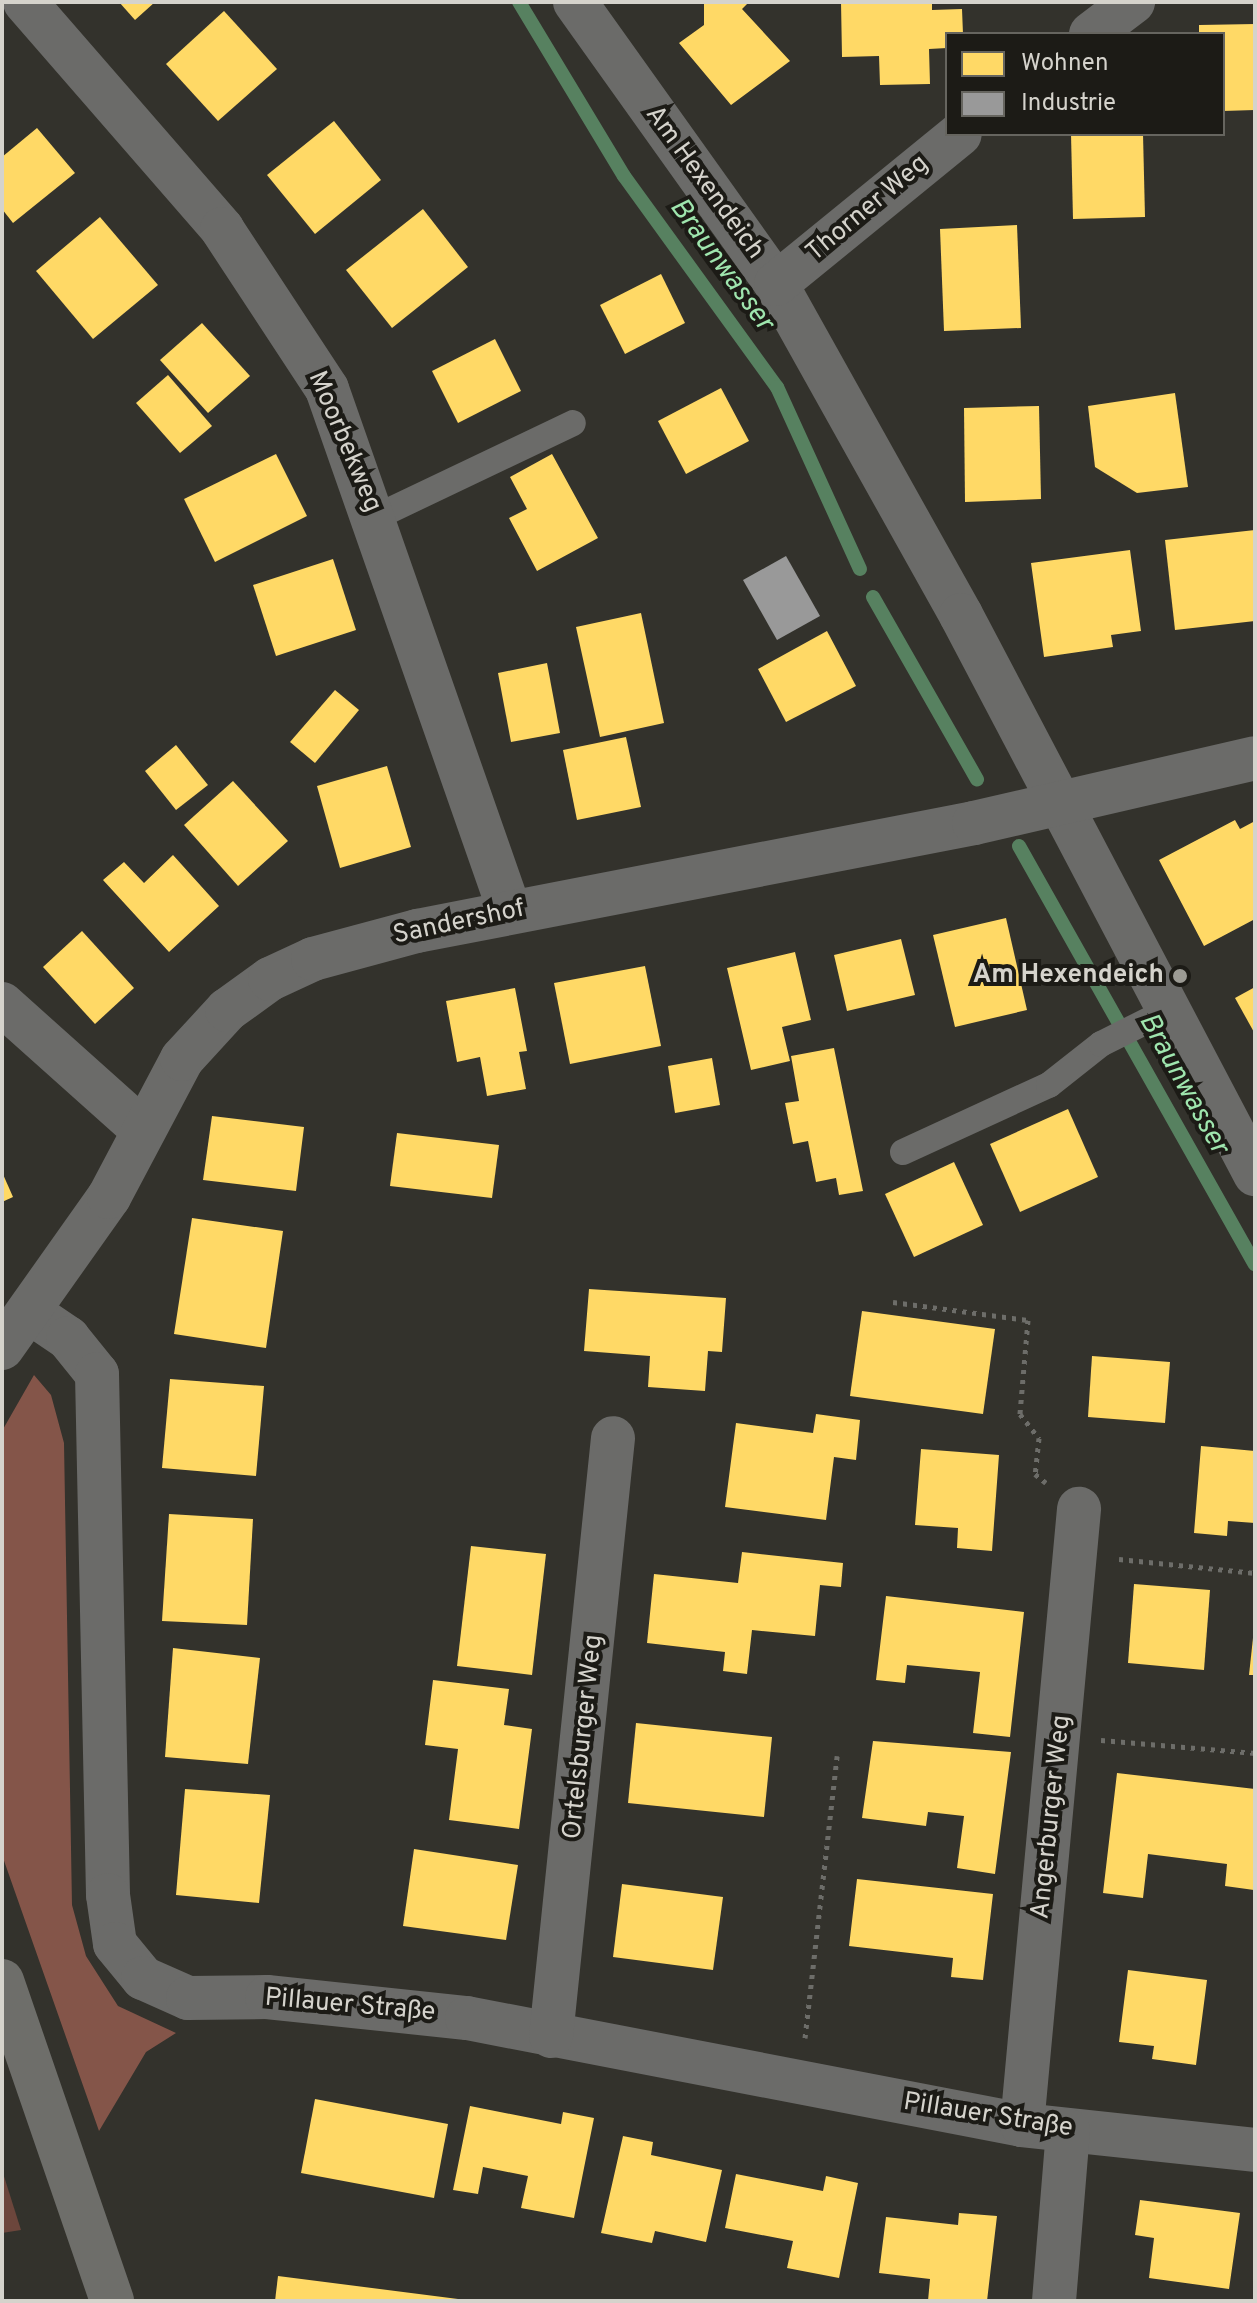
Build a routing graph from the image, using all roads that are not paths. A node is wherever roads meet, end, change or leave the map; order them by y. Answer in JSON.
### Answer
{"nodes":[{"id":1,"x":25,"y":2,"type":"edge"},
{"id":2,"x":575,"y":2,"type":"edge"},
{"id":3,"x":1133,"y":2,"type":"edge"},
{"id":4,"x":1094,"y":32,"type":"edge"},
{"id":5,"x":958,"y":136,"type":"edge"},
{"id":6,"x":776,"y":284,"type":"junction"},
{"id":7,"x":573,"y":423,"type":"dead end"},
{"id":8,"x":376,"y":517,"type":"junction"},
{"id":9,"x":1255,"y":758,"type":"edge"},
{"id":10,"x":1060,"y":803,"type":"junction"},
{"id":11,"x":510,"y":912,"type":"junction"},
{"id":12,"x":2,"y":1004,"type":"edge"},
{"id":13,"x":1153,"y":1018,"type":"junction"},
{"id":14,"x":142,"y":1129,"type":"junction"},
{"id":15,"x":903,"y":1152,"type":"dead end"},
{"id":16,"x":1255,"y":1174,"type":"edge"},
{"id":17,"x":16,"y":1323,"type":"edge"},
{"id":18,"x":2,"y":1348,"type":"edge"},
{"id":19,"x":613,"y":1438,"type":"dead end"},
{"id":20,"x":1079,"y":1509,"type":"road end"},
{"id":21,"x":2,"y":1981,"type":"edge"},
{"id":22,"x":551,"y":2036,"type":"junction"},
{"id":23,"x":1022,"y":2125,"type":"junction"},
{"id":24,"x":1068,"y":2131,"type":"junction"},
{"id":25,"x":1255,"y":2150,"type":"edge"},
{"id":26,"x":112,"y":2301,"type":"edge"},
{"id":27,"x":1054,"y":2301,"type":"edge"}],
"edges":[{"from":1,"to":8,"type":"street","name":"Moorbekweg"},
{"from":2,"to":6,"type":"street","name":"Am Hexendeich"},
{"from":3,"to":4,"type":"street"},
{"from":5,"to":6,"type":"street","name":"Thorner Weg"},
{"from":6,"to":10,"type":"street","name":"Am Hexendeich"},
{"from":7,"to":8,"type":"lane"},
{"from":8,"to":11,"type":"street","name":"Moorbekweg"},
{"from":9,"to":10,"type":"street","name":"Sandershof"},
{"from":10,"to":11,"type":"street","name":"Sandershof"},
{"from":10,"to":13,"type":"street","name":"Am Hexendeich"},
{"from":11,"to":14,"type":"street","name":"Sandershof"},
{"from":12,"to":14,"type":"street"},
{"from":13,"to":15,"type":"lane"},
{"from":13,"to":16,"type":"street","name":"Am Hexendeich"},
{"from":14,"to":17,"type":"street","name":"Sandershof"},
{"from":17,"to":18,"type":"street","name":"Sandershof"},
{"from":17,"to":22,"type":"street","name":"Pillauer Straße"},
{"from":19,"to":22,"type":"street","name":"Ortelsburger Weg"},
{"from":20,"to":23,"type":"street","name":"Angerburger Weg"},
{"from":21,"to":26,"type":"main road"},
{"from":22,"to":23,"type":"street","name":"Pillauer Straße"},
{"from":23,"to":24,"type":"street","name":"Pillauer Straße"},
{"from":24,"to":25,"type":"street","name":"Pillauer Straße"},
{"from":24,"to":27,"type":"street"}]}
